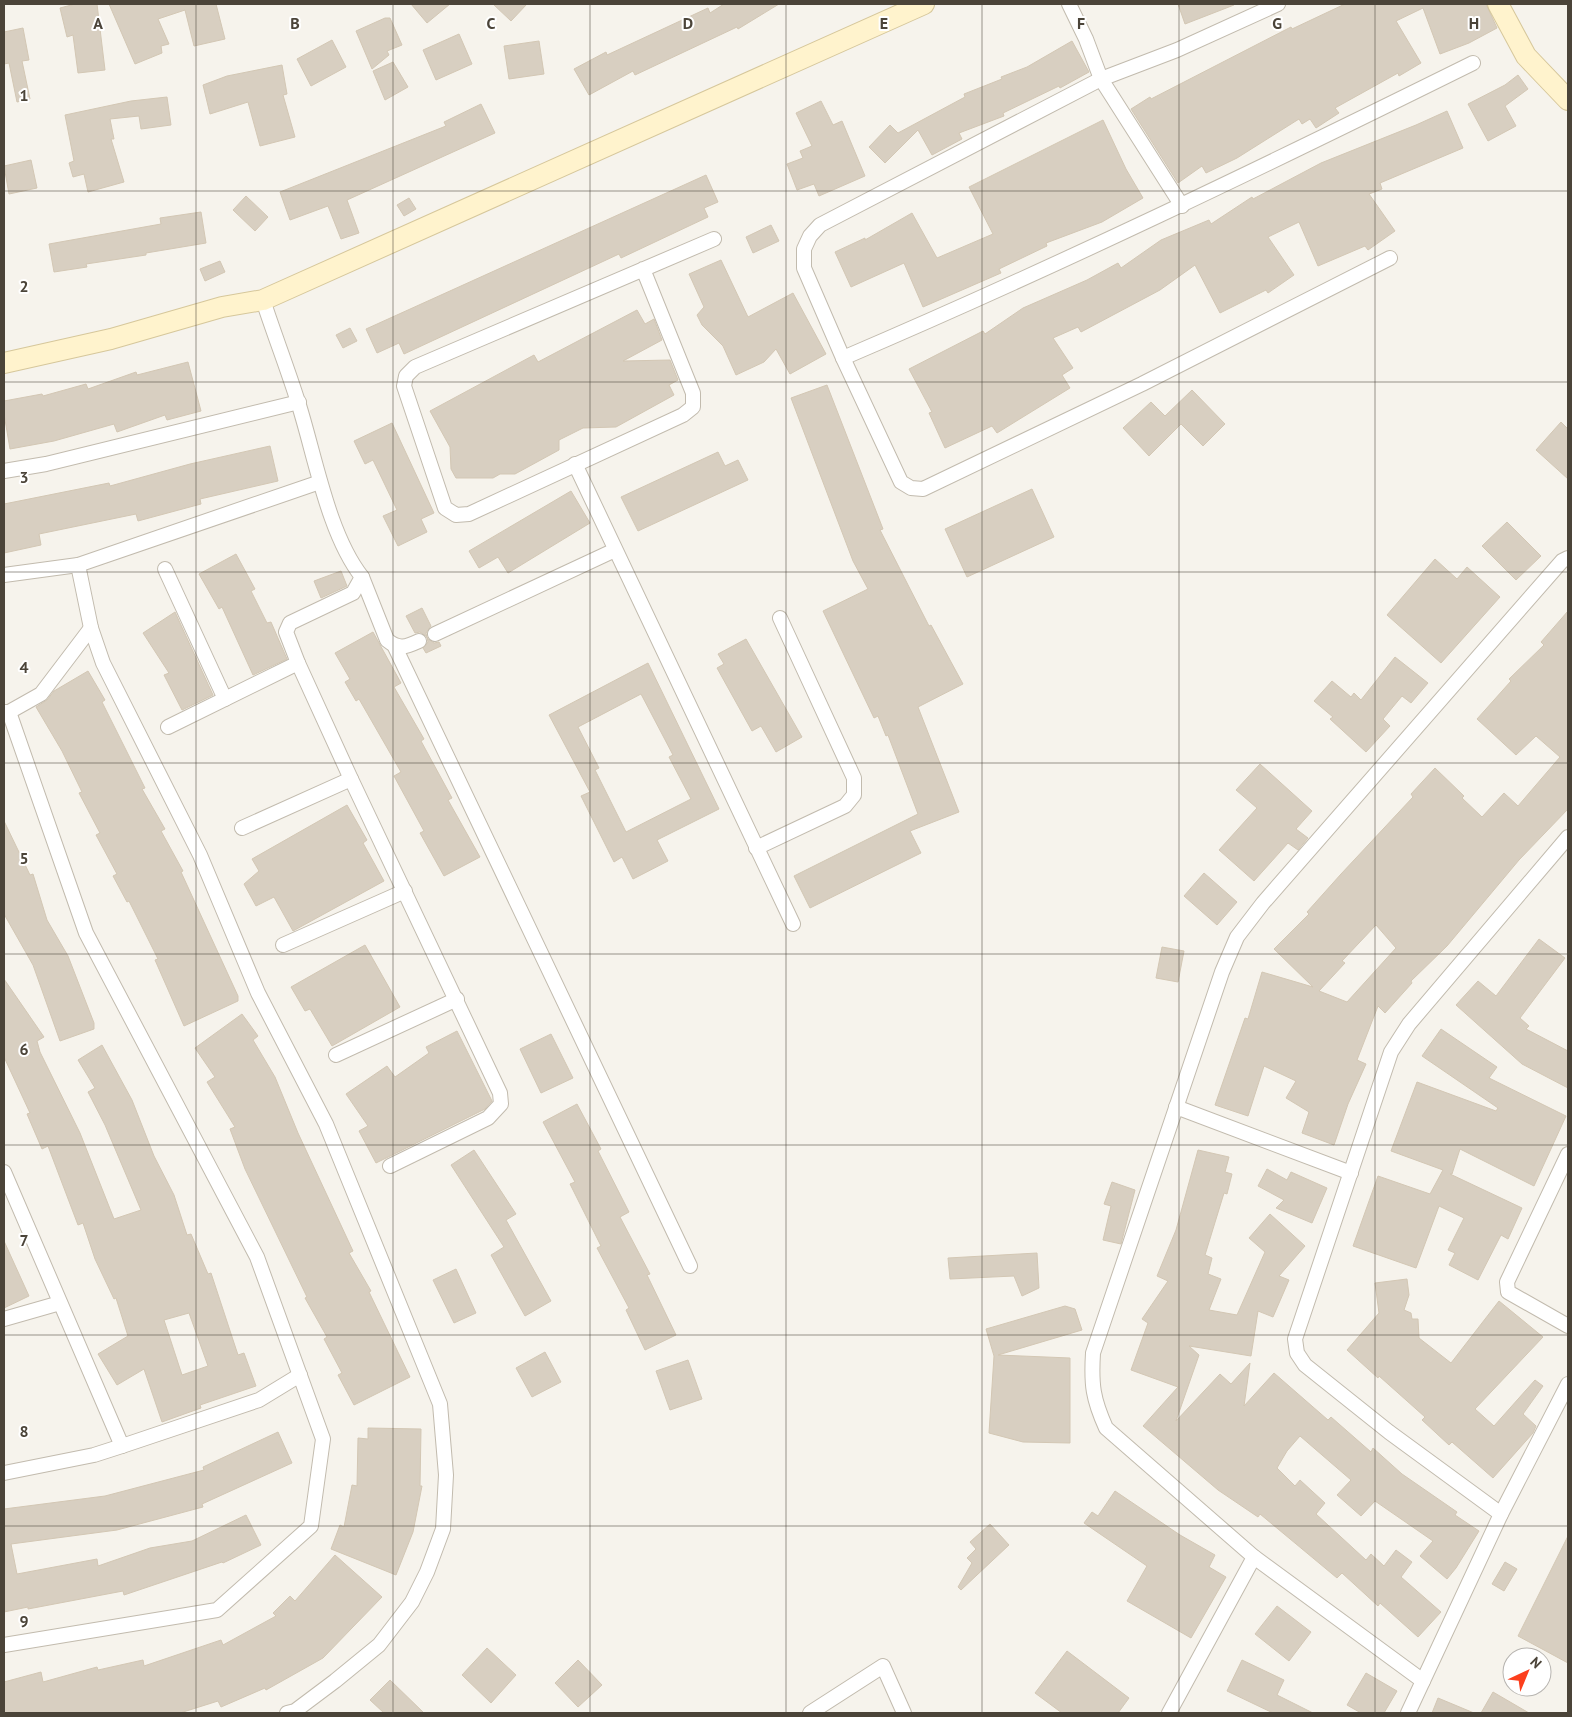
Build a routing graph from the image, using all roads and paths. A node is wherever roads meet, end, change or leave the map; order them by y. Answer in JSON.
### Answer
{"nodes":[{"id":1,"x":924,"y":4,"type":"edge"},
{"id":2,"x":1069,"y":4,"type":"edge"},
{"id":3,"x":1278,"y":4,"type":"edge"},
{"id":4,"x":1498,"y":4,"type":"edge"},
{"id":5,"x":1473,"y":63,"type":"dead end"},
{"id":6,"x":1101,"y":79,"type":"junction"},
{"id":7,"x":1568,"y":100,"type":"edge"},
{"id":8,"x":1182,"y":206,"type":"junction"},
{"id":9,"x":714,"y":239,"type":"dead end"},
{"id":10,"x":1390,"y":258,"type":"dead end"},
{"id":11,"x":643,"y":269,"type":"junction"},
{"id":12,"x":263,"y":300,"type":"junction"},
{"id":13,"x":843,"y":358,"type":"junction"},
{"id":14,"x":4,"y":363,"type":"edge"},
{"id":15,"x":298,"y":402,"type":"junction"},
{"id":16,"x":575,"y":464,"type":"junction"},
{"id":17,"x":4,"y":471,"type":"edge"},
{"id":18,"x":320,"y":482,"type":"junction"},
{"id":19,"x":615,"y":550,"type":"junction"},
{"id":20,"x":1568,"y":558,"type":"edge"},
{"id":21,"x":78,"y":565,"type":"junction"},
{"id":22,"x":165,"y":569,"type":"dead end"},
{"id":23,"x":4,"y":575,"type":"edge"},
{"id":24,"x":362,"y":577,"type":"junction"},
{"id":25,"x":780,"y":618,"type":"dead end"},
{"id":26,"x":91,"y":628,"type":"junction"},
{"id":27,"x":435,"y":634,"type":"dead end"},
{"id":28,"x":419,"y":641,"type":"dead end"},
{"id":29,"x":395,"y":647,"type":"junction"},
{"id":30,"x":298,"y":663,"type":"junction"},
{"id":31,"x":225,"y":699,"type":"junction"},
{"id":32,"x":6,"y":712,"type":"edge"},
{"id":33,"x":168,"y":727,"type":"dead end"},
{"id":34,"x":350,"y":779,"type":"junction"},
{"id":35,"x":242,"y":828,"type":"dead end"},
{"id":36,"x":1568,"y":837,"type":"edge"},
{"id":37,"x":756,"y":848,"type":"junction"},
{"id":38,"x":404,"y":891,"type":"junction"},
{"id":39,"x":793,"y":924,"type":"dead end"},
{"id":40,"x":284,"y":945,"type":"dead end"},
{"id":41,"x":457,"y":1000,"type":"junction"},
{"id":42,"x":336,"y":1055,"type":"dead end"},
{"id":43,"x":1176,"y":1107,"type":"junction"},
{"id":44,"x":1568,"y":1154,"type":"edge"},
{"id":45,"x":390,"y":1166,"type":"dead end"},
{"id":46,"x":4,"y":1172,"type":"edge"},
{"id":47,"x":1351,"y":1173,"type":"junction"},
{"id":48,"x":690,"y":1266,"type":"dead end"},
{"id":49,"x":60,"y":1303,"type":"junction"},
{"id":50,"x":4,"y":1319,"type":"edge"},
{"id":51,"x":1568,"y":1326,"type":"edge"},
{"id":52,"x":300,"y":1375,"type":"junction"},
{"id":53,"x":1568,"y":1384,"type":"edge"},
{"id":54,"x":122,"y":1446,"type":"junction"},
{"id":55,"x":4,"y":1473,"type":"edge"},
{"id":56,"x":1501,"y":1514,"type":"junction"},
{"id":57,"x":1254,"y":1557,"type":"junction"},
{"id":58,"x":4,"y":1644,"type":"edge"},
{"id":59,"x":1423,"y":1681,"type":"junction"},
{"id":60,"x":287,"y":1713,"type":"edge"},
{"id":61,"x":810,"y":1713,"type":"edge"},
{"id":62,"x":904,"y":1713,"type":"edge"},
{"id":63,"x":1169,"y":1713,"type":"edge"},
{"id":64,"x":1408,"y":1713,"type":"edge"}],
"edges":[{"from":1,"to":12,"type":"street"},
{"from":2,"to":6,"type":"street"},
{"from":3,"to":6,"type":"street"},
{"from":4,"to":7,"type":"street"},
{"from":5,"to":8,"type":"street"},
{"from":6,"to":8,"type":"street"},
{"from":6,"to":13,"type":"street"},
{"from":8,"to":13,"type":"street"},
{"from":9,"to":11,"type":"street"},
{"from":10,"to":13,"type":"street"},
{"from":11,"to":16,"type":"street"},
{"from":11,"to":16,"type":"street"},
{"from":12,"to":14,"type":"street"},
{"from":12,"to":15,"type":"street"},
{"from":15,"to":17,"type":"street"},
{"from":15,"to":18,"type":"street"},
{"from":16,"to":19,"type":"street"},
{"from":18,"to":21,"type":"street"},
{"from":18,"to":24,"type":"street"},
{"from":19,"to":27,"type":"street"},
{"from":19,"to":37,"type":"street"},
{"from":20,"to":43,"type":"street"},
{"from":21,"to":23,"type":"street"},
{"from":21,"to":26,"type":"street"},
{"from":22,"to":31,"type":"street"},
{"from":24,"to":29,"type":"street"},
{"from":24,"to":30,"type":"street"},
{"from":25,"to":37,"type":"street"},
{"from":26,"to":32,"type":"street"},
{"from":26,"to":60,"type":"street"},
{"from":28,"to":29,"type":"street"},
{"from":29,"to":48,"type":"street"},
{"from":30,"to":31,"type":"street"},
{"from":30,"to":34,"type":"street"},
{"from":31,"to":33,"type":"street"},
{"from":32,"to":52,"type":"street"},
{"from":34,"to":35,"type":"street"},
{"from":34,"to":38,"type":"street"},
{"from":36,"to":47,"type":"street"},
{"from":37,"to":39,"type":"street"},
{"from":38,"to":40,"type":"street"},
{"from":38,"to":41,"type":"street"},
{"from":41,"to":42,"type":"street"},
{"from":41,"to":45,"type":"street"},
{"from":43,"to":47,"type":"street"},
{"from":43,"to":57,"type":"street"},
{"from":44,"to":51,"type":"street"},
{"from":46,"to":49,"type":"street"},
{"from":47,"to":56,"type":"street"},
{"from":49,"to":50,"type":"street"},
{"from":49,"to":54,"type":"street"},
{"from":52,"to":54,"type":"street"},
{"from":52,"to":58,"type":"street"},
{"from":53,"to":56,"type":"street"},
{"from":54,"to":55,"type":"street"},
{"from":56,"to":59,"type":"street"},
{"from":57,"to":59,"type":"street"},
{"from":57,"to":63,"type":"street"},
{"from":59,"to":64,"type":"street"},
{"from":61,"to":62,"type":"street"}]}
